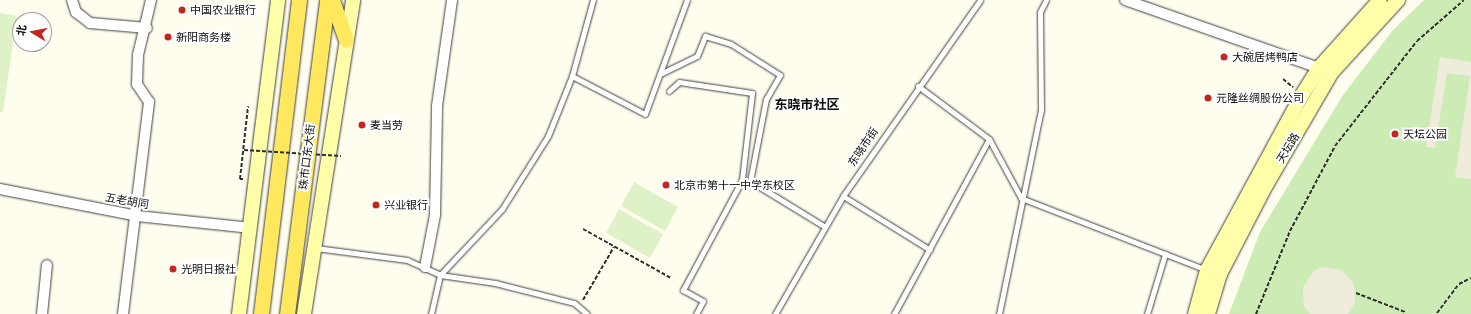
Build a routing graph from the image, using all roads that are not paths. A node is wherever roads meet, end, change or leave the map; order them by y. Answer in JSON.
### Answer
{"nodes":[{"id":1,"x":72,"y":0,"type":"edge"},
{"id":2,"x":151,"y":0,"type":"edge"},
{"id":3,"x":278,"y":0,"type":"edge"},
{"id":4,"x":299,"y":0,"type":"edge"},
{"id":5,"x":327,"y":0,"type":"edge"},
{"id":6,"x":332,"y":0,"type":"edge"},
{"id":7,"x":353,"y":0,"type":"edge"},
{"id":8,"x":452,"y":0,"type":"edge"},
{"id":9,"x":593,"y":0,"type":"edge"},
{"id":10,"x":687,"y":0,"type":"edge"},
{"id":11,"x":980,"y":0,"type":"edge"},
{"id":12,"x":1046,"y":0,"type":"edge"},
{"id":13,"x":1126,"y":0,"type":"edge"},
{"id":14,"x":1380,"y":0,"type":"edge"},
{"id":15,"x":1398,"y":0,"type":"edge"},
{"id":16,"x":147,"y":28,"type":"junction"},
{"id":17,"x":346,"y":40,"type":"junction"},
{"id":18,"x":1319,"y":68,"type":"junction"},
{"id":19,"x":660,"y":74,"type":"junction"},
{"id":20,"x":572,"y":76,"type":"junction"},
{"id":21,"x":918,"y":86,"type":"junction"},
{"id":22,"x":669,"y":91,"type":"dead end"},
{"id":23,"x":989,"y":139,"type":"junction"},
{"id":24,"x":742,"y":180,"type":"junction"},
{"id":25,"x":750,"y":182,"type":"junction"},
{"id":26,"x":0,"y":189,"type":"edge"},
{"id":27,"x":843,"y":196,"type":"junction"},
{"id":28,"x":1021,"y":198,"type":"junction"},
{"id":29,"x":137,"y":216,"type":"junction"},
{"id":30,"x":825,"y":227,"type":"junction"},
{"id":31,"x":251,"y":228,"type":"junction"},
{"id":32,"x":316,"y":248,"type":"junction"},
{"id":33,"x":930,"y":250,"type":"junction"},
{"id":34,"x":1165,"y":254,"type":"junction"},
{"id":35,"x":47,"y":265,"type":"dead end"},
{"id":36,"x":425,"y":267,"type":"junction"},
{"id":37,"x":1207,"y":270,"type":"junction"},
{"id":38,"x":440,"y":275,"type":"junction"},
{"id":39,"x":42,"y":314,"type":"edge"},
{"id":40,"x":122,"y":314,"type":"edge"},
{"id":41,"x":239,"y":314,"type":"edge"},
{"id":42,"x":261,"y":314,"type":"edge"},
{"id":43,"x":287,"y":314,"type":"edge"},
{"id":44,"x":304,"y":314,"type":"edge"},
{"id":45,"x":431,"y":314,"type":"edge"},
{"id":46,"x":587,"y":314,"type":"edge"},
{"id":47,"x":696,"y":314,"type":"edge"},
{"id":48,"x":775,"y":314,"type":"edge"},
{"id":49,"x":894,"y":314,"type":"edge"},
{"id":50,"x":999,"y":314,"type":"edge"},
{"id":51,"x":1147,"y":314,"type":"edge"},
{"id":52,"x":1195,"y":314,"type":"edge"},
{"id":53,"x":1208,"y":314,"type":"edge"}],
"edges":[{"from":1,"to":16,"type":"street"},
{"from":2,"to":16,"type":"street"},
{"from":3,"to":31,"type":"street"},
{"from":4,"to":42,"type":"main road"},
{"from":5,"to":43,"type":"main road","name":"珠市口东大街"},
{"from":6,"to":17,"type":"main road"},
{"from":7,"to":17,"type":"street","name":"珠市口东大街"},
{"from":8,"to":36,"type":"street"},
{"from":9,"to":20,"type":"lane"},
{"from":10,"to":19,"type":"lane"},
{"from":11,"to":21,"type":"lane","name":"东晓市街"},
{"from":12,"to":28,"type":"lane"},
{"from":13,"to":18,"type":"street"},
{"from":14,"to":18,"type":"street","name":"天坛路"},
{"from":15,"to":53,"type":"street","name":"天坛路"},
{"from":16,"to":29,"type":"street"},
{"from":17,"to":32,"type":"street","name":"珠市口东大街"},
{"from":18,"to":37,"type":"street","name":"天坛路"},
{"from":19,"to":20,"type":"lane"},
{"from":19,"to":25,"type":"lane"},
{"from":20,"to":38,"type":"lane"},
{"from":21,"to":23,"type":"lane"},
{"from":21,"to":27,"type":"lane","name":"东晓市街"},
{"from":22,"to":24,"type":"lane"},
{"from":23,"to":28,"type":"lane"},
{"from":23,"to":33,"type":"lane"},
{"from":24,"to":25,"type":"lane"},
{"from":24,"to":47,"type":"lane"},
{"from":25,"to":30,"type":"lane"},
{"from":26,"to":29,"type":"street","name":"五老胡同"},
{"from":27,"to":30,"type":"lane","name":"东晓市街"},
{"from":27,"to":33,"type":"lane"},
{"from":28,"to":34,"type":"lane"},
{"from":28,"to":50,"type":"lane"},
{"from":29,"to":31,"type":"street","name":"五老胡同"},
{"from":29,"to":40,"type":"street"},
{"from":30,"to":48,"type":"lane","name":"东晓市街"},
{"from":31,"to":41,"type":"street"},
{"from":32,"to":36,"type":"lane"},
{"from":32,"to":44,"type":"street","name":"珠市口东大街"},
{"from":33,"to":49,"type":"lane"},
{"from":34,"to":37,"type":"lane"},
{"from":34,"to":51,"type":"lane"},
{"from":35,"to":39,"type":"street"},
{"from":36,"to":38,"type":"lane"},
{"from":37,"to":52,"type":"street","name":"天坛路"},
{"from":38,"to":45,"type":"lane"},
{"from":38,"to":46,"type":"lane"}]}
